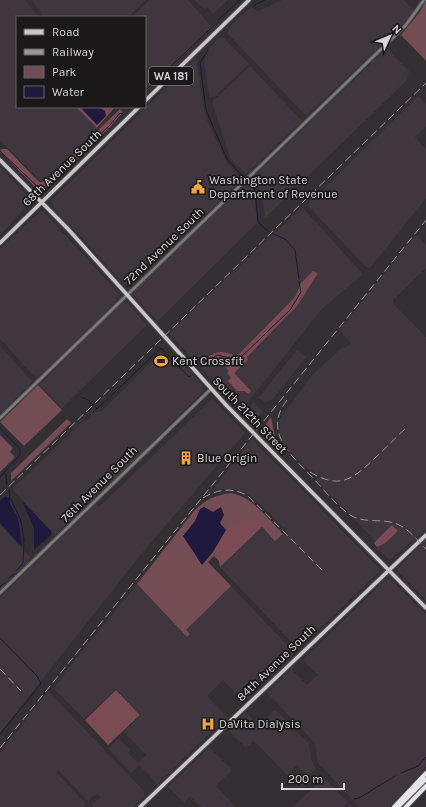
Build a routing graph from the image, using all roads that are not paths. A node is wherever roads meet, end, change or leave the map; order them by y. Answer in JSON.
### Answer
{"nodes":[{"id":1,"x":249,"y":0,"type":"edge"},
{"id":2,"x":424,"y":0,"type":"edge"},
{"id":3,"x":146,"y":100,"type":"edge"},
{"id":4,"x":138,"y":108,"type":"edge"},
{"id":5,"x":0,"y":160,"type":"edge"},
{"id":6,"x":42,"y":202,"type":"junction"},
{"id":7,"x":0,"y":243,"type":"edge"},
{"id":8,"x":127,"y":295,"type":"junction"},
{"id":9,"x":211,"y":389,"type":"junction"},
{"id":10,"x":0,"y":418,"type":"edge"},
{"id":11,"x":426,"y":535,"type":"edge"},
{"id":12,"x":388,"y":570,"type":"junction"},
{"id":13,"x":0,"y":593,"type":"edge"},
{"id":14,"x":426,"y":608,"type":"edge"},
{"id":15,"x":426,"y":773,"type":"edge"},
{"id":16,"x":426,"y":779,"type":"edge"},
{"id":17,"x":426,"y":786,"type":"edge"},
{"id":18,"x":426,"y":791,"type":"edge"},
{"id":19,"x":140,"y":807,"type":"edge"},
{"id":20,"x":394,"y":807,"type":"edge"},
{"id":21,"x":398,"y":807,"type":"edge"},
{"id":22,"x":406,"y":807,"type":"edge"}],
"edges":[{"from":1,"to":3,"type":"main road","number":"WA 181"},
{"from":2,"to":8,"type":"street","name":"72nd Avenue South"},
{"from":4,"to":6,"type":"main road","name":"68th Avenue South"},
{"from":5,"to":6,"type":"main road","name":"South 212th Street"},
{"from":6,"to":7,"type":"main road","name":"68th Avenue South"},
{"from":6,"to":8,"type":"main road","name":"South 212th Street"},
{"from":8,"to":9,"type":"main road","name":"South 212th Street"},
{"from":8,"to":10,"type":"street","name":"72nd Avenue South"},
{"from":9,"to":12,"type":"main road","name":"South 212th Street"},
{"from":9,"to":13,"type":"street","name":"76th Avenue South"},
{"from":11,"to":12,"type":"main road","name":"84th Avenue South"},
{"from":12,"to":14,"type":"main road","name":"South 212th Street"},
{"from":12,"to":19,"type":"main road","name":"84th Avenue South"},
{"from":15,"to":20,"type":"highway"},
{"from":16,"to":21,"type":"highway"},
{"from":17,"to":22,"type":"highway"},
{"from":18,"to":22,"type":"highway"}]}
